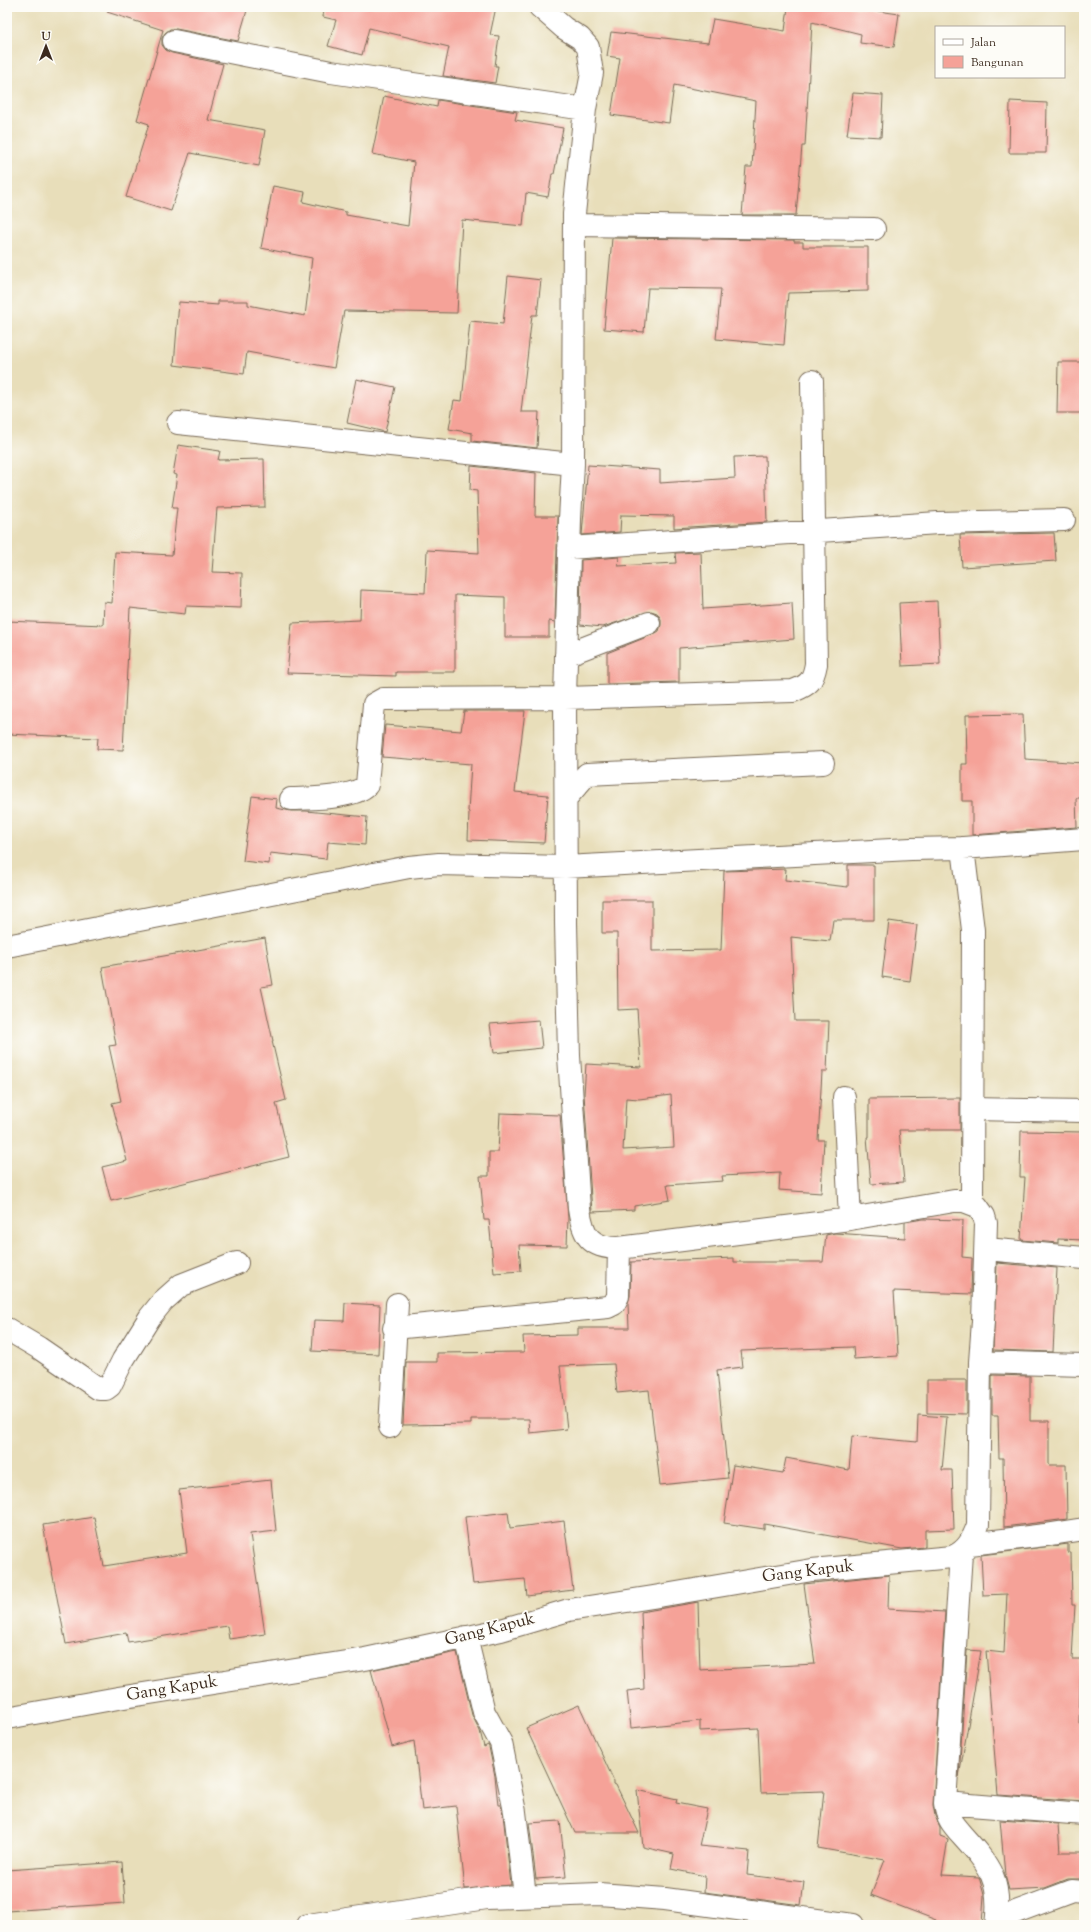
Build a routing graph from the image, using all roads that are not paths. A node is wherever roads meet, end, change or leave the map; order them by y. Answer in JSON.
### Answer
{"nodes":[{"id":1,"x":540,"y":7,"type":"edge"},
{"id":2,"x":174,"y":41,"type":"dead end"},
{"id":3,"x":585,"y":109,"type":"junction"},
{"id":4,"x":574,"y":225,"type":"junction"},
{"id":5,"x":874,"y":229,"type":"dead end"},
{"id":6,"x":812,"y":381,"type":"dead end"},
{"id":7,"x":178,"y":423,"type":"dead end"},
{"id":8,"x":573,"y":464,"type":"junction"},
{"id":9,"x":1064,"y":520,"type":"dead end"},
{"id":10,"x":814,"y":532,"type":"junction"},
{"id":11,"x":569,"y":548,"type":"junction"},
{"id":12,"x":649,"y":623,"type":"dead end"},
{"id":13,"x":566,"y":655,"type":"junction"},
{"id":14,"x":565,"y":698,"type":"junction"},
{"id":15,"x":823,"y":763,"type":"dead end"},
{"id":16,"x":566,"y":798,"type":"junction"},
{"id":17,"x":291,"y":799,"type":"dead end"},
{"id":18,"x":1084,"y":839,"type":"edge"},
{"id":19,"x":963,"y":848,"type":"junction"},
{"id":20,"x":565,"y":867,"type":"junction"},
{"id":21,"x":7,"y":946,"type":"edge"},
{"id":22,"x":844,"y":1097,"type":"dead end"},
{"id":23,"x":973,"y":1109,"type":"junction"},
{"id":24,"x":1084,"y":1110,"type":"edge"},
{"id":25,"x":972,"y":1203,"type":"junction"},
{"id":26,"x":850,"y":1219,"type":"junction"},
{"id":27,"x":619,"y":1248,"type":"junction"},
{"id":28,"x":986,"y":1249,"type":"junction"},
{"id":29,"x":1084,"y":1258,"type":"edge"},
{"id":30,"x":237,"y":1263,"type":"dead end"},
{"id":31,"x":397,"y":1304,"type":"dead end"},
{"id":32,"x":394,"y":1328,"type":"junction"},
{"id":33,"x":7,"y":1330,"type":"edge"},
{"id":34,"x":980,"y":1362,"type":"junction"},
{"id":35,"x":1084,"y":1365,"type":"edge"},
{"id":36,"x":390,"y":1427,"type":"dead end"},
{"id":37,"x":1084,"y":1529,"type":"edge"},
{"id":38,"x":966,"y":1549,"type":"junction"},
{"id":39,"x":466,"y":1637,"type":"junction"},
{"id":40,"x":7,"y":1718,"type":"edge"},
{"id":41,"x":944,"y":1804,"type":"junction"},
{"id":42,"x":1084,"y":1814,"type":"edge"},
{"id":43,"x":1084,"y":1892,"type":"edge"},
{"id":44,"x":524,"y":1896,"type":"junction"},
{"id":45,"x":996,"y":1922,"type":"edge"},
{"id":46,"x":308,"y":1925,"type":"edge"},
{"id":47,"x":853,"y":1925,"type":"edge"}],
"edges":[{"from":1,"to":3,"type":"street"},
{"from":2,"to":3,"type":"street"},
{"from":3,"to":4,"type":"street"},
{"from":4,"to":5,"type":"street"},
{"from":4,"to":8,"type":"street"},
{"from":6,"to":10,"type":"street"},
{"from":7,"to":8,"type":"street"},
{"from":8,"to":11,"type":"street"},
{"from":9,"to":10,"type":"street"},
{"from":10,"to":11,"type":"street"},
{"from":10,"to":14,"type":"street"},
{"from":11,"to":13,"type":"street"},
{"from":12,"to":13,"type":"street"},
{"from":13,"to":14,"type":"street"},
{"from":14,"to":16,"type":"street"},
{"from":14,"to":17,"type":"street"},
{"from":15,"to":16,"type":"street"},
{"from":16,"to":20,"type":"street"},
{"from":18,"to":19,"type":"street"},
{"from":19,"to":20,"type":"street"},
{"from":19,"to":23,"type":"street"},
{"from":20,"to":21,"type":"street"},
{"from":20,"to":27,"type":"street"},
{"from":22,"to":26,"type":"street"},
{"from":23,"to":24,"type":"street"},
{"from":23,"to":25,"type":"street"},
{"from":25,"to":26,"type":"street"},
{"from":25,"to":28,"type":"street"},
{"from":26,"to":27,"type":"street"},
{"from":27,"to":32,"type":"street"},
{"from":28,"to":29,"type":"street"},
{"from":28,"to":34,"type":"street"},
{"from":30,"to":33,"type":"street"},
{"from":31,"to":32,"type":"street"},
{"from":32,"to":36,"type":"street"},
{"from":34,"to":35,"type":"street"},
{"from":34,"to":38,"type":"street"},
{"from":37,"to":38,"type":"street","name":"Gang Kapuk"},
{"from":38,"to":39,"type":"street","name":"Gang Kapuk"},
{"from":38,"to":41,"type":"street"},
{"from":39,"to":40,"type":"street","name":"Gang Kapuk"},
{"from":39,"to":44,"type":"street"},
{"from":41,"to":42,"type":"street"},
{"from":41,"to":45,"type":"street"},
{"from":43,"to":45,"type":"street"},
{"from":44,"to":46,"type":"street"},
{"from":44,"to":47,"type":"street"}]}
